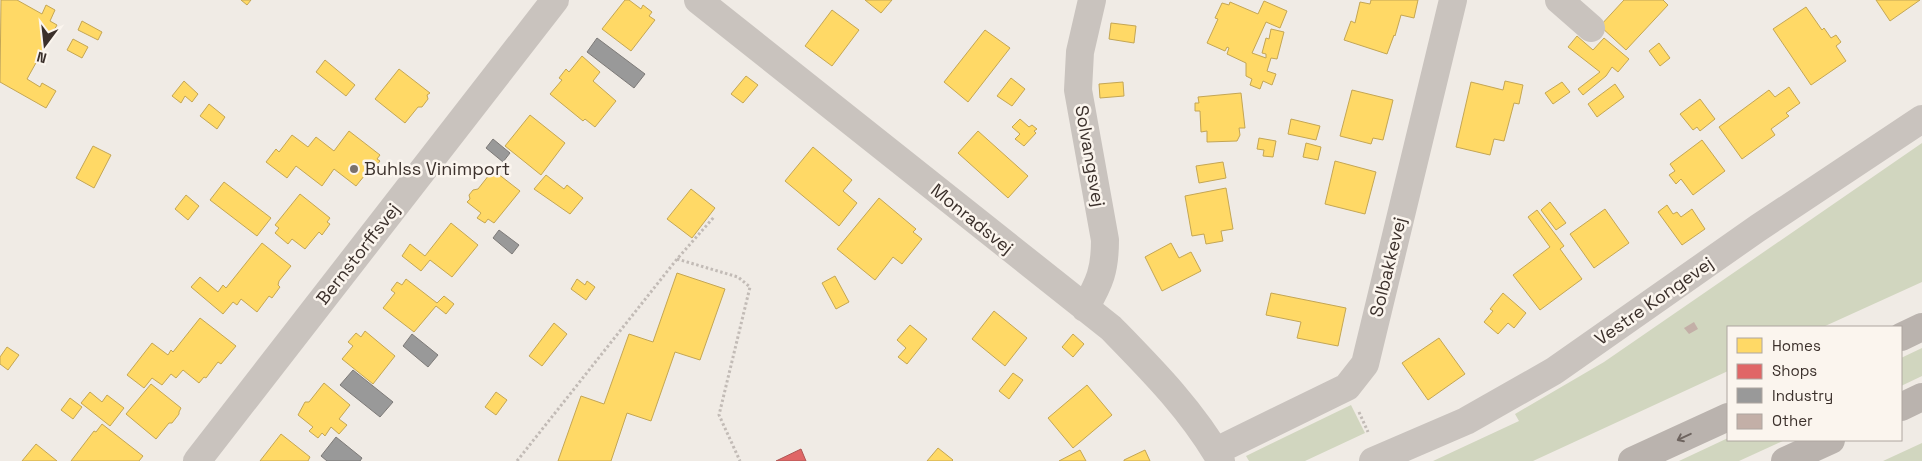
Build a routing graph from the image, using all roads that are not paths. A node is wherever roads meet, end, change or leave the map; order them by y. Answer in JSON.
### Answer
{"nodes":[{"id":1,"x":555,"y":0,"type":"edge"},
{"id":2,"x":698,"y":0,"type":"edge"},
{"id":3,"x":1092,"y":0,"type":"edge"},
{"id":4,"x":1453,"y":0,"type":"edge"},
{"id":5,"x":1559,"y":0,"type":"edge"},
{"id":6,"x":1591,"y":28,"type":"dead end"},
{"id":7,"x":1922,"y":118,"type":"edge"},
{"id":8,"x":1085,"y":308,"type":"junction"},
{"id":9,"x":1922,"y":327,"type":"edge"},
{"id":10,"x":1902,"y":337,"type":"edge"},
{"id":11,"x":1922,"y":398,"type":"edge"},
{"id":12,"x":1902,"y":407,"type":"edge"},
{"id":13,"x":1727,"y":417,"type":"edge"},
{"id":14,"x":1829,"y":441,"type":"edge"},
{"id":15,"x":1218,"y":456,"type":"edge"},
{"id":16,"x":1376,"y":459,"type":"edge"},
{"id":17,"x":197,"y":461,"type":"edge"},
{"id":18,"x":1632,"y":461,"type":"edge"},
{"id":19,"x":1785,"y":461,"type":"edge"}],
"edges":[{"from":1,"to":17,"type":"street","name":"Bernstorffsvej"},
{"from":2,"to":8,"type":"street","name":"Monradsvej"},
{"from":3,"to":8,"type":"street","name":"Solvangsvej"},
{"from":4,"to":15,"type":"street","name":"Solbakkevej"},
{"from":5,"to":6,"type":"street"},
{"from":7,"to":16,"type":"street","name":"Vestre Kongevej"},
{"from":8,"to":15,"type":"street","name":"Monradsvej"},
{"from":9,"to":10,"type":"main road"},
{"from":11,"to":12,"type":"main road"},
{"from":13,"to":18,"type":"main road","one_way":true},
{"from":14,"to":19,"type":"main road"}]}
